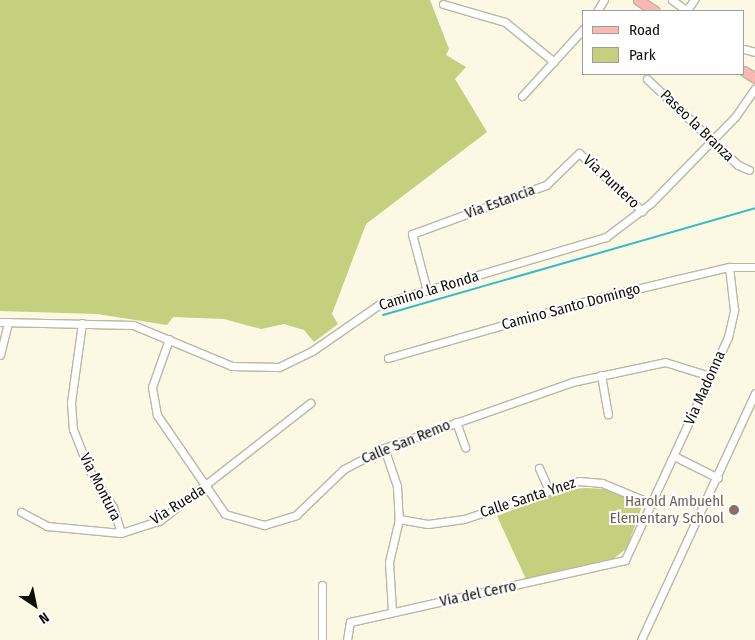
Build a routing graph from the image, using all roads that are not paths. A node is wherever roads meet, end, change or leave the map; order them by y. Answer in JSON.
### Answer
{"nodes":[{"id":1,"x":638,"y":0,"type":"edge"},
{"id":2,"x":672,"y":0,"type":"edge"},
{"id":3,"x":442,"y":4,"type":"dead end"},
{"id":4,"x":653,"y":10,"type":"edge"},
{"id":5,"x":686,"y":10,"type":"edge"},
{"id":6,"x":582,"y":30,"type":"edge"},
{"id":7,"x":554,"y":62,"type":"junction"},
{"id":8,"x":648,"y":79,"type":"dead end"},
{"id":9,"x":755,"y":88,"type":"edge"},
{"id":10,"x":522,"y":96,"type":"dead end"},
{"id":11,"x":712,"y":140,"type":"junction"},
{"id":12,"x":579,"y":153,"type":"joint"},
{"id":13,"x":749,"y":170,"type":"dead end"},
{"id":14,"x":642,"y":211,"type":"junction"},
{"id":15,"x":729,"y":267,"type":"junction"},
{"id":16,"x":755,"y":267,"type":"edge"},
{"id":17,"x":427,"y":290,"type":"junction"},
{"id":18,"x":4,"y":322,"type":"edge"},
{"id":19,"x":82,"y":322,"type":"junction"},
{"id":20,"x":169,"y":339,"type":"junction"},
{"id":21,"x":0,"y":356,"type":"edge"},
{"id":22,"x":388,"y":358,"type":"dead end"},
{"id":23,"x":601,"y":376,"type":"junction"},
{"id":24,"x":710,"y":376,"type":"junction"},
{"id":25,"x":755,"y":392,"type":"edge"},
{"id":26,"x":310,"y":403,"type":"dead end"},
{"id":27,"x":608,"y":414,"type":"dead end"},
{"id":28,"x":456,"y":422,"type":"junction"},
{"id":29,"x":384,"y":448,"type":"junction"},
{"id":30,"x":465,"y":448,"type":"dead end"},
{"id":31,"x":674,"y":456,"type":"junction"},
{"id":32,"x":538,"y":468,"type":"dead end"},
{"id":33,"x":718,"y":478,"type":"junction"},
{"id":34,"x":206,"y":488,"type":"junction"},
{"id":35,"x":548,"y":488,"type":"junction"},
{"id":36,"x":653,"y":504,"type":"junction"},
{"id":37,"x":21,"y":512,"type":"dead end"},
{"id":38,"x":399,"y":519,"type":"junction"},
{"id":39,"x":121,"y":533,"type":"junction"},
{"id":40,"x":625,"y":560,"type":"joint"},
{"id":41,"x":322,"y":585,"type":"dead end"},
{"id":42,"x":392,"y":612,"type":"junction"},
{"id":43,"x":322,"y":640,"type":"edge"},
{"id":44,"x":347,"y":640,"type":"edge"},
{"id":45,"x":641,"y":640,"type":"edge"}],
"edges":[{"from":1,"to":4,"type":"main road"},
{"from":2,"to":5,"type":"street"},
{"from":3,"to":7,"type":"street"},
{"from":6,"to":7,"type":"street"},
{"from":7,"to":10,"type":"street"},
{"from":8,"to":11,"type":"street","name":"Paseo la Branza"},
{"from":9,"to":11,"type":"street","name":"Camino la Ronda"},
{"from":11,"to":13,"type":"street","name":"Paseo la Branza"},
{"from":11,"to":14,"type":"street","name":"Camino la Ronda"},
{"from":12,"to":14,"type":"street","name":"Via Puntero"},
{"from":12,"to":17,"type":"street","name":"Via Estancia"},
{"from":14,"to":17,"type":"street","name":"Camino la Ronda"},
{"from":15,"to":16,"type":"street","name":"Camino Santo Domingo"},
{"from":15,"to":22,"type":"street","name":"Camino Santo Domingo"},
{"from":15,"to":24,"type":"street","name":"Via Madonna"},
{"from":17,"to":20,"type":"street","name":"Camino la Ronda"},
{"from":18,"to":19,"type":"street","name":"Camino la Ronda"},
{"from":18,"to":21,"type":"street"},
{"from":19,"to":20,"type":"street","name":"Camino la Ronda"},
{"from":19,"to":39,"type":"street","name":"Via Montura"},
{"from":20,"to":34,"type":"street","name":"Calle San Remo"},
{"from":23,"to":24,"type":"street","name":"Calle San Remo"},
{"from":23,"to":27,"type":"street"},
{"from":23,"to":28,"type":"street","name":"Calle San Remo"},
{"from":24,"to":31,"type":"street","name":"Via Madonna"},
{"from":25,"to":33,"type":"street"},
{"from":26,"to":34,"type":"street","name":"Via Rueda"},
{"from":28,"to":29,"type":"street","name":"Calle San Remo"},
{"from":28,"to":30,"type":"street"},
{"from":29,"to":34,"type":"street","name":"Calle San Remo"},
{"from":29,"to":38,"type":"street"},
{"from":31,"to":33,"type":"street"},
{"from":31,"to":36,"type":"street","name":"Via Madonna"},
{"from":32,"to":35,"type":"street"},
{"from":33,"to":45,"type":"street"},
{"from":34,"to":39,"type":"street","name":"Via Rueda"},
{"from":35,"to":36,"type":"street","name":"Calle Santa Ynez"},
{"from":35,"to":38,"type":"street","name":"Calle Santa Ynez"},
{"from":36,"to":40,"type":"street","name":"Via Madonna"},
{"from":37,"to":39,"type":"street","name":"Via Rueda"},
{"from":38,"to":42,"type":"street"},
{"from":40,"to":42,"type":"street","name":"Via del Cerro"},
{"from":41,"to":43,"type":"street"},
{"from":42,"to":44,"type":"street","name":"Via del Cerro"}]}
